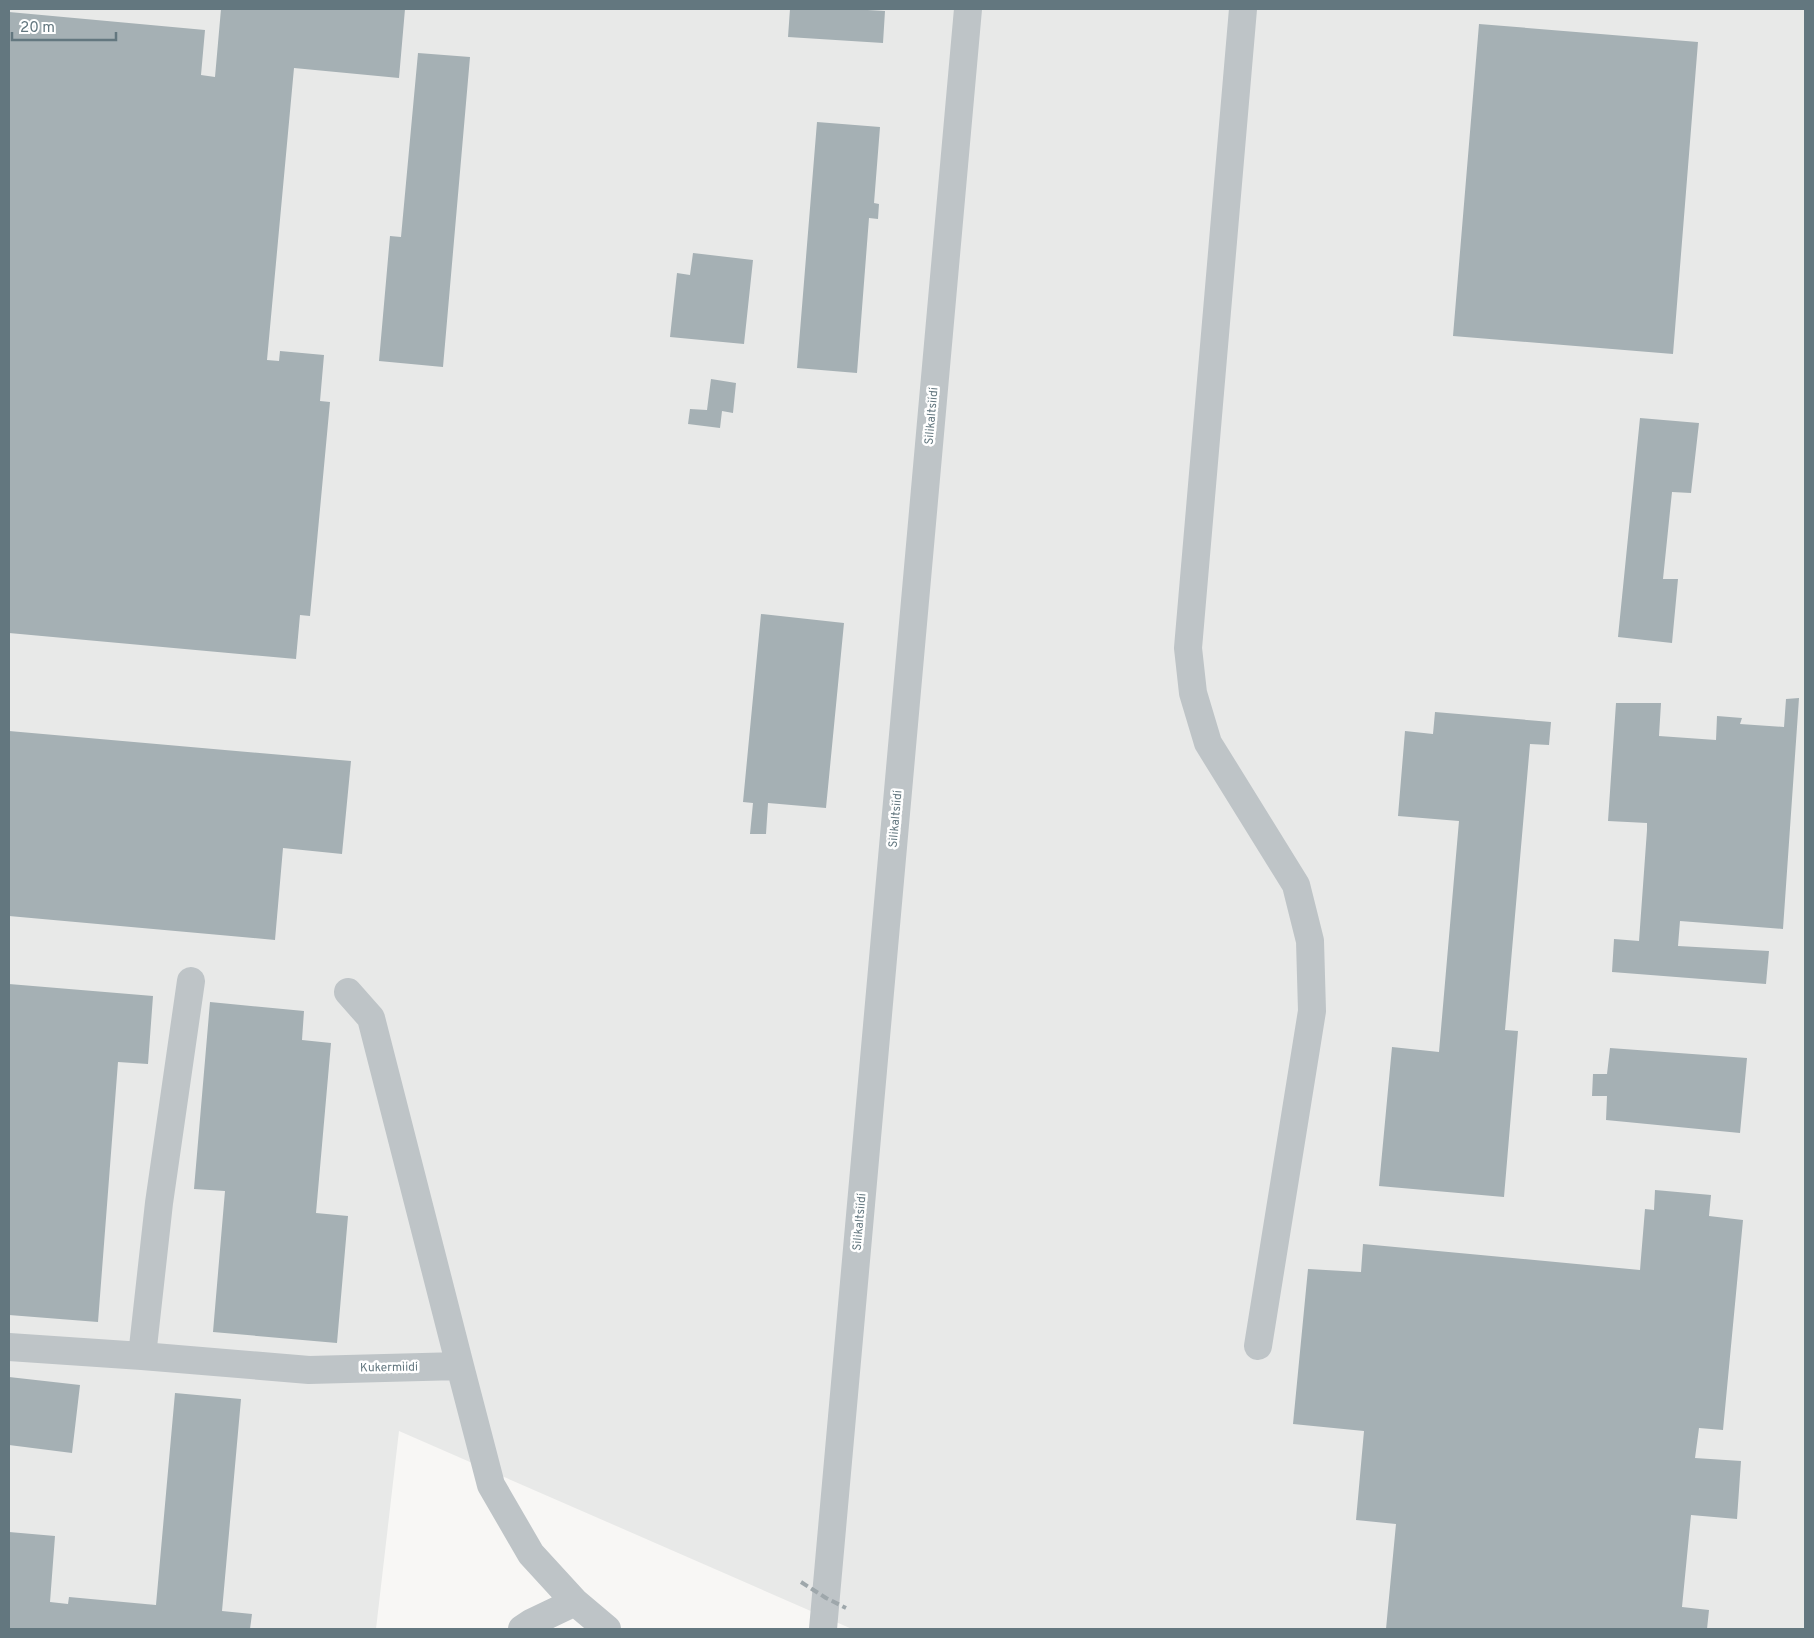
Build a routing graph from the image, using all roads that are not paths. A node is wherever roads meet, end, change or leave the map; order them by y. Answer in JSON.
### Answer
{"nodes":[{"id":1,"x":968,"y":9,"type":"edge"},
{"id":2,"x":1243,"y":9,"type":"edge"},
{"id":3,"x":191,"y":981,"type":"dead end"},
{"id":4,"x":348,"y":992,"type":"dead end"},
{"id":5,"x":1258,"y":1346,"type":"dead end"},
{"id":6,"x":9,"y":1347,"type":"edge"},
{"id":7,"x":142,"y":1356,"type":"junction"},
{"id":8,"x":460,"y":1366,"type":"junction"},
{"id":9,"x":574,"y":1602,"type":"junction"},
{"id":10,"x":522,"y":1629,"type":"edge"},
{"id":11,"x":607,"y":1629,"type":"edge"},
{"id":12,"x":823,"y":1629,"type":"edge"}],
"edges":[{"from":1,"to":12,"type":"street","name":"Silikaltsiidi"},
{"from":2,"to":5,"type":"street"},
{"from":3,"to":7,"type":"street"},
{"from":4,"to":8,"type":"street"},
{"from":6,"to":7,"type":"street","name":"Kukermiidi"},
{"from":7,"to":8,"type":"street","name":"Kukermiidi"},
{"from":8,"to":9,"type":"street"},
{"from":9,"to":10,"type":"street"},
{"from":9,"to":11,"type":"street"}]}
